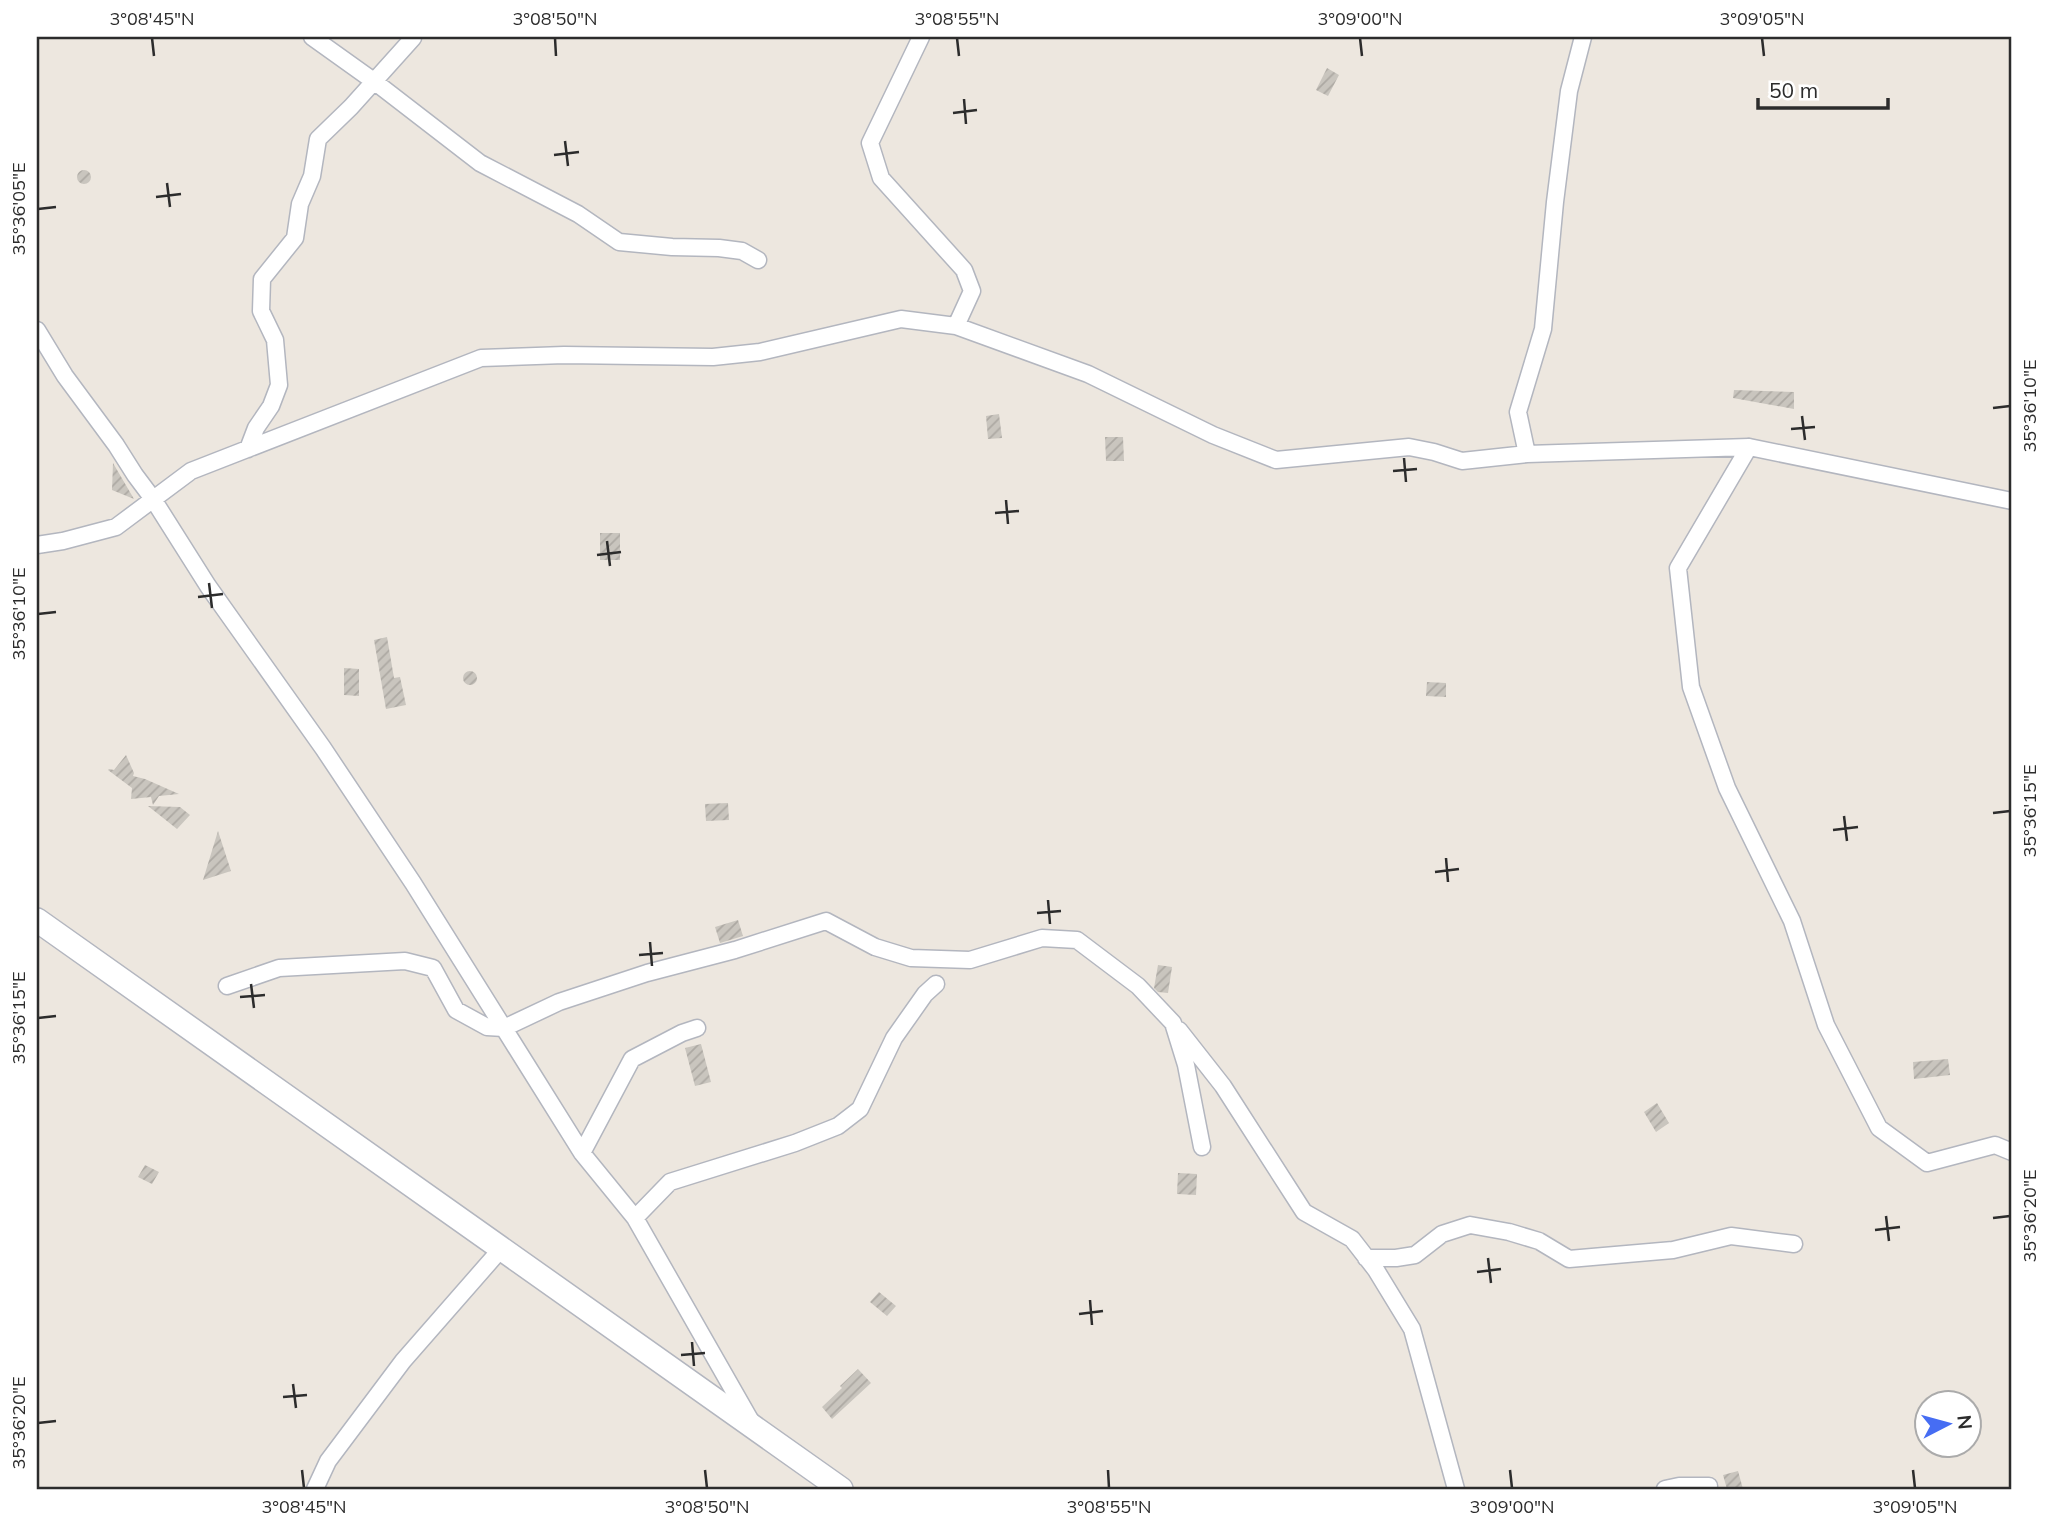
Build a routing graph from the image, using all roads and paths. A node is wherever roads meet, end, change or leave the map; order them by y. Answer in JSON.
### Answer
{"nodes":[{"id":1,"x":312,"y":37,"type":"edge"},
{"id":2,"x":921,"y":37,"type":"edge"},
{"id":3,"x":1583,"y":37,"type":"edge"},
{"id":4,"x":413,"y":38,"type":"dead end"},
{"id":5,"x":375,"y":82,"type":"junction"},
{"id":6,"x":758,"y":260,"type":"dead end"},
{"id":7,"x":956,"y":326,"type":"junction"},
{"id":8,"x":37,"y":330,"type":"edge"},
{"id":9,"x":1749,"y":447,"type":"junction"},
{"id":10,"x":248,"y":449,"type":"junction"},
{"id":11,"x":1527,"y":454,"type":"junction"},
{"id":12,"x":153,"y":499,"type":"junction"},
{"id":13,"x":2012,"y":501,"type":"edge"},
{"id":14,"x":37,"y":545,"type":"edge"},
{"id":15,"x":37,"y":920,"type":"edge"},
{"id":16,"x":936,"y":984,"type":"dead end"},
{"id":17,"x":227,"y":986,"type":"dead end"},
{"id":18,"x":1173,"y":1023,"type":"junction"},
{"id":19,"x":504,"y":1028,"type":"junction"},
{"id":20,"x":697,"y":1028,"type":"dead end"},
{"id":21,"x":1202,"y":1147,"type":"dead end"},
{"id":22,"x":2012,"y":1152,"type":"edge"},
{"id":23,"x":582,"y":1153,"type":"junction"},
{"id":24,"x":635,"y":1219,"type":"junction"},
{"id":25,"x":1794,"y":1244,"type":"dead end"},
{"id":26,"x":501,"y":1249,"type":"junction"},
{"id":27,"x":1366,"y":1258,"type":"junction"},
{"id":28,"x":755,"y":1428,"type":"junction"},
{"id":29,"x":1709,"y":1486,"type":"dead end"},
{"id":30,"x":315,"y":1489,"type":"edge"},
{"id":31,"x":841,"y":1489,"type":"edge"},
{"id":32,"x":1456,"y":1489,"type":"edge"},
{"id":33,"x":1665,"y":1489,"type":"edge"}],
"edges":[{"from":1,"to":5,"type":"street"},
{"from":2,"to":7,"type":"street"},
{"from":3,"to":11,"type":"street"},
{"from":4,"to":5,"type":"street"},
{"from":5,"to":6,"type":"street"},
{"from":5,"to":10,"type":"street"},
{"from":7,"to":10,"type":"street"},
{"from":7,"to":11,"type":"street"},
{"from":8,"to":12,"type":"street"},
{"from":9,"to":11,"type":"street"},
{"from":9,"to":13,"type":"street"},
{"from":9,"to":22,"type":"street"},
{"from":10,"to":12,"type":"street"},
{"from":12,"to":14,"type":"street"},
{"from":12,"to":19,"type":"street"},
{"from":15,"to":26,"type":"main road"},
{"from":16,"to":24,"type":"street"},
{"from":17,"to":19,"type":"street"},
{"from":18,"to":19,"type":"street"},
{"from":18,"to":21,"type":"street"},
{"from":18,"to":27,"type":"street"},
{"from":19,"to":23,"type":"street"},
{"from":20,"to":23,"type":"street"},
{"from":23,"to":24,"type":"street"},
{"from":24,"to":28,"type":"street"},
{"from":25,"to":27,"type":"street"},
{"from":26,"to":28,"type":"main road"},
{"from":26,"to":30,"type":"street"},
{"from":27,"to":32,"type":"street"},
{"from":28,"to":31,"type":"main road"},
{"from":29,"to":33,"type":"street"}]}
